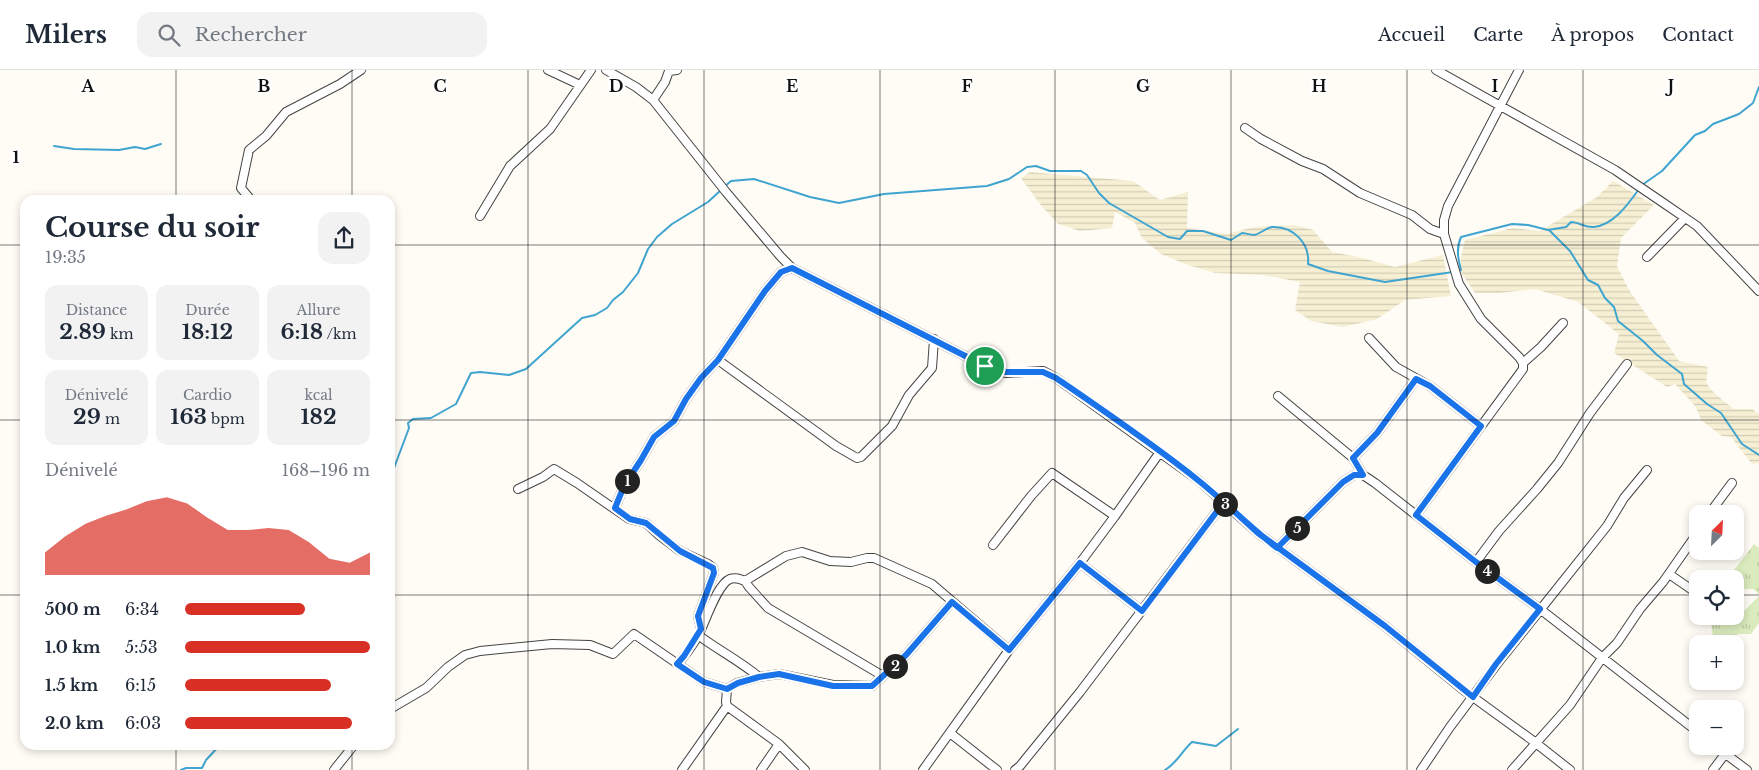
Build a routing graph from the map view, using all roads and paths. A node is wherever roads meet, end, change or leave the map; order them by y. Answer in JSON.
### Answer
{"nodes":[{"id":1,"x":362,"y":70,"type":"edge"},
{"id":2,"x":548,"y":70,"type":"edge"},
{"id":3,"x":591,"y":70,"type":"edge"},
{"id":4,"x":606,"y":70,"type":"edge"},
{"id":5,"x":677,"y":70,"type":"edge"},
{"id":6,"x":1436,"y":70,"type":"edge"},
{"id":7,"x":1519,"y":70,"type":"edge"},
{"id":8,"x":580,"y":85,"type":"junction"},
{"id":9,"x":653,"y":100,"type":"junction"},
{"id":10,"x":1499,"y":106,"type":"junction"},
{"id":11,"x":1245,"y":128,"type":"dead end"},
{"id":12,"x":246,"y":195,"type":"edge"},
{"id":13,"x":480,"y":216,"type":"dead end"},
{"id":14,"x":1685,"y":218,"type":"junction"},
{"id":15,"x":1444,"y":234,"type":"junction"},
{"id":16,"x":1647,"y":257,"type":"dead end"},
{"id":17,"x":792,"y":268,"type":"junction"},
{"id":18,"x":1759,"y":291,"type":"edge"},
{"id":19,"x":1563,"y":323,"type":"dead end"},
{"id":20,"x":1369,"y":338,"type":"dead end"},
{"id":21,"x":934,"y":339,"type":"junction"},
{"id":22,"x":718,"y":360,"type":"junction"},
{"id":23,"x":1523,"y":363,"type":"junction"},
{"id":24,"x":1627,"y":364,"type":"dead end"},
{"id":25,"x":1416,"y":379,"type":"junction"},
{"id":26,"x":1278,"y":396,"type":"dead end"},
{"id":27,"x":1481,"y":426,"type":"junction"},
{"id":28,"x":1160,"y":452,"type":"junction"},
{"id":29,"x":1353,"y":458,"type":"junction"},
{"id":30,"x":1647,"y":470,"type":"dead end"},
{"id":31,"x":1363,"y":475,"type":"junction"},
{"id":32,"x":1732,"y":483,"type":"dead end"},
{"id":33,"x":518,"y":488,"type":"dead end"},
{"id":34,"x":1224,"y":502,"type":"junction"},
{"id":35,"x":1716,"y":505,"type":"edge"},
{"id":36,"x":615,"y":508,"type":"junction"},
{"id":37,"x":1416,"y":515,"type":"junction"},
{"id":38,"x":1115,"y":516,"type":"junction"},
{"id":39,"x":993,"y":545,"type":"dead end"},
{"id":40,"x":1689,"y":545,"type":"edge"},
{"id":41,"x":1277,"y":548,"type":"junction"},
{"id":42,"x":1476,"y":562,"type":"junction"},
{"id":43,"x":1080,"y":563,"type":"junction"},
{"id":44,"x":1668,"y":574,"type":"junction"},
{"id":45,"x":745,"y":581,"type":"junction"},
{"id":46,"x":1689,"y":588,"type":"edge"},
{"id":47,"x":952,"y":602,"type":"junction"},
{"id":48,"x":1540,"y":609,"type":"junction"},
{"id":49,"x":1142,"y":611,"type":"junction"},
{"id":50,"x":700,"y":632,"type":"junction"},
{"id":51,"x":1009,"y":650,"type":"junction"},
{"id":52,"x":1602,"y":658,"type":"junction"},
{"id":53,"x":677,"y":664,"type":"junction"},
{"id":54,"x":883,"y":676,"type":"junction"},
{"id":55,"x":759,"y":677,"type":"junction"},
{"id":56,"x":727,"y":689,"type":"junction"},
{"id":57,"x":1473,"y":697,"type":"junction"},
{"id":58,"x":395,"y":706,"type":"edge"},
{"id":59,"x":727,"y":706,"type":"junction"},
{"id":60,"x":1689,"y":725,"type":"edge"},
{"id":61,"x":950,"y":733,"type":"junction"},
{"id":62,"x":1536,"y":742,"type":"junction"},
{"id":63,"x":779,"y":744,"type":"junction"},
{"id":64,"x":350,"y":750,"type":"edge"},
{"id":65,"x":1724,"y":755,"type":"edge"},
{"id":66,"x":1726,"y":755,"type":"edge"},
{"id":67,"x":334,"y":770,"type":"edge"},
{"id":68,"x":682,"y":770,"type":"edge"},
{"id":69,"x":761,"y":770,"type":"edge"},
{"id":70,"x":805,"y":770,"type":"edge"},
{"id":71,"x":923,"y":770,"type":"edge"},
{"id":72,"x":997,"y":770,"type":"edge"},
{"id":73,"x":1015,"y":770,"type":"edge"},
{"id":74,"x":1421,"y":770,"type":"edge"},
{"id":75,"x":1512,"y":770,"type":"edge"},
{"id":76,"x":1570,"y":770,"type":"edge"},
{"id":77,"x":1713,"y":770,"type":"edge"},
{"id":78,"x":1746,"y":770,"type":"edge"}],
"edges":[{"from":1,"to":12,"type":"street"},
{"from":2,"to":8,"type":"street"},
{"from":3,"to":8,"type":"street"},
{"from":4,"to":9,"type":"street"},
{"from":5,"to":9,"type":"street"},
{"from":6,"to":10,"type":"street"},
{"from":7,"to":10,"type":"street"},
{"from":8,"to":13,"type":"street"},
{"from":9,"to":17,"type":"street"},
{"from":10,"to":14,"type":"street"},
{"from":10,"to":15,"type":"street"},
{"from":11,"to":15,"type":"street"},
{"from":14,"to":16,"type":"street"},
{"from":14,"to":18,"type":"street"},
{"from":15,"to":23,"type":"street"},
{"from":17,"to":21,"type":"street"},
{"from":17,"to":22,"type":"street"},
{"from":19,"to":23,"type":"street"},
{"from":20,"to":25,"type":"street"},
{"from":21,"to":22,"type":"street"},
{"from":21,"to":28,"type":"street"},
{"from":22,"to":36,"type":"street"},
{"from":23,"to":27,"type":"street"},
{"from":24,"to":42,"type":"street"},
{"from":25,"to":27,"type":"street"},
{"from":25,"to":29,"type":"street"},
{"from":26,"to":29,"type":"street"},
{"from":27,"to":37,"type":"street"},
{"from":28,"to":34,"type":"street"},
{"from":28,"to":38,"type":"street"},
{"from":29,"to":31,"type":"street"},
{"from":30,"to":48,"type":"street"},
{"from":31,"to":37,"type":"street"},
{"from":31,"to":41,"type":"street"},
{"from":32,"to":35,"type":"street"},
{"from":33,"to":36,"type":"street"},
{"from":34,"to":41,"type":"street"},
{"from":34,"to":49,"type":"street"},
{"from":36,"to":50,"type":"street"},
{"from":37,"to":42,"type":"street"},
{"from":38,"to":39,"type":"street"},
{"from":38,"to":43,"type":"street"},
{"from":40,"to":44,"type":"street"},
{"from":41,"to":57,"type":"street"},
{"from":42,"to":48,"type":"street"},
{"from":43,"to":49,"type":"street"},
{"from":43,"to":51,"type":"street"},
{"from":44,"to":46,"type":"street"},
{"from":44,"to":52,"type":"street"},
{"from":45,"to":47,"type":"street"},
{"from":45,"to":50,"type":"street"},
{"from":45,"to":54,"type":"street"},
{"from":47,"to":51,"type":"street"},
{"from":47,"to":54,"type":"street"},
{"from":48,"to":52,"type":"street"},
{"from":48,"to":57,"type":"street"},
{"from":49,"to":73,"type":"street"},
{"from":50,"to":53,"type":"street"},
{"from":50,"to":55,"type":"street"},
{"from":51,"to":61,"type":"street"},
{"from":52,"to":60,"type":"street"},
{"from":52,"to":62,"type":"street"},
{"from":53,"to":56,"type":"street"},
{"from":53,"to":58,"type":"street"},
{"from":54,"to":55,"type":"street"},
{"from":55,"to":56,"type":"street"},
{"from":56,"to":59,"type":"street"},
{"from":57,"to":62,"type":"street"},
{"from":57,"to":74,"type":"street"},
{"from":59,"to":63,"type":"street"},
{"from":59,"to":68,"type":"street"},
{"from":61,"to":71,"type":"street"},
{"from":61,"to":72,"type":"street"},
{"from":62,"to":75,"type":"street"},
{"from":62,"to":76,"type":"street"},
{"from":63,"to":69,"type":"street"},
{"from":63,"to":70,"type":"street"},
{"from":64,"to":67,"type":"street"},
{"from":65,"to":77,"type":"street"},
{"from":66,"to":78,"type":"street"}]}
